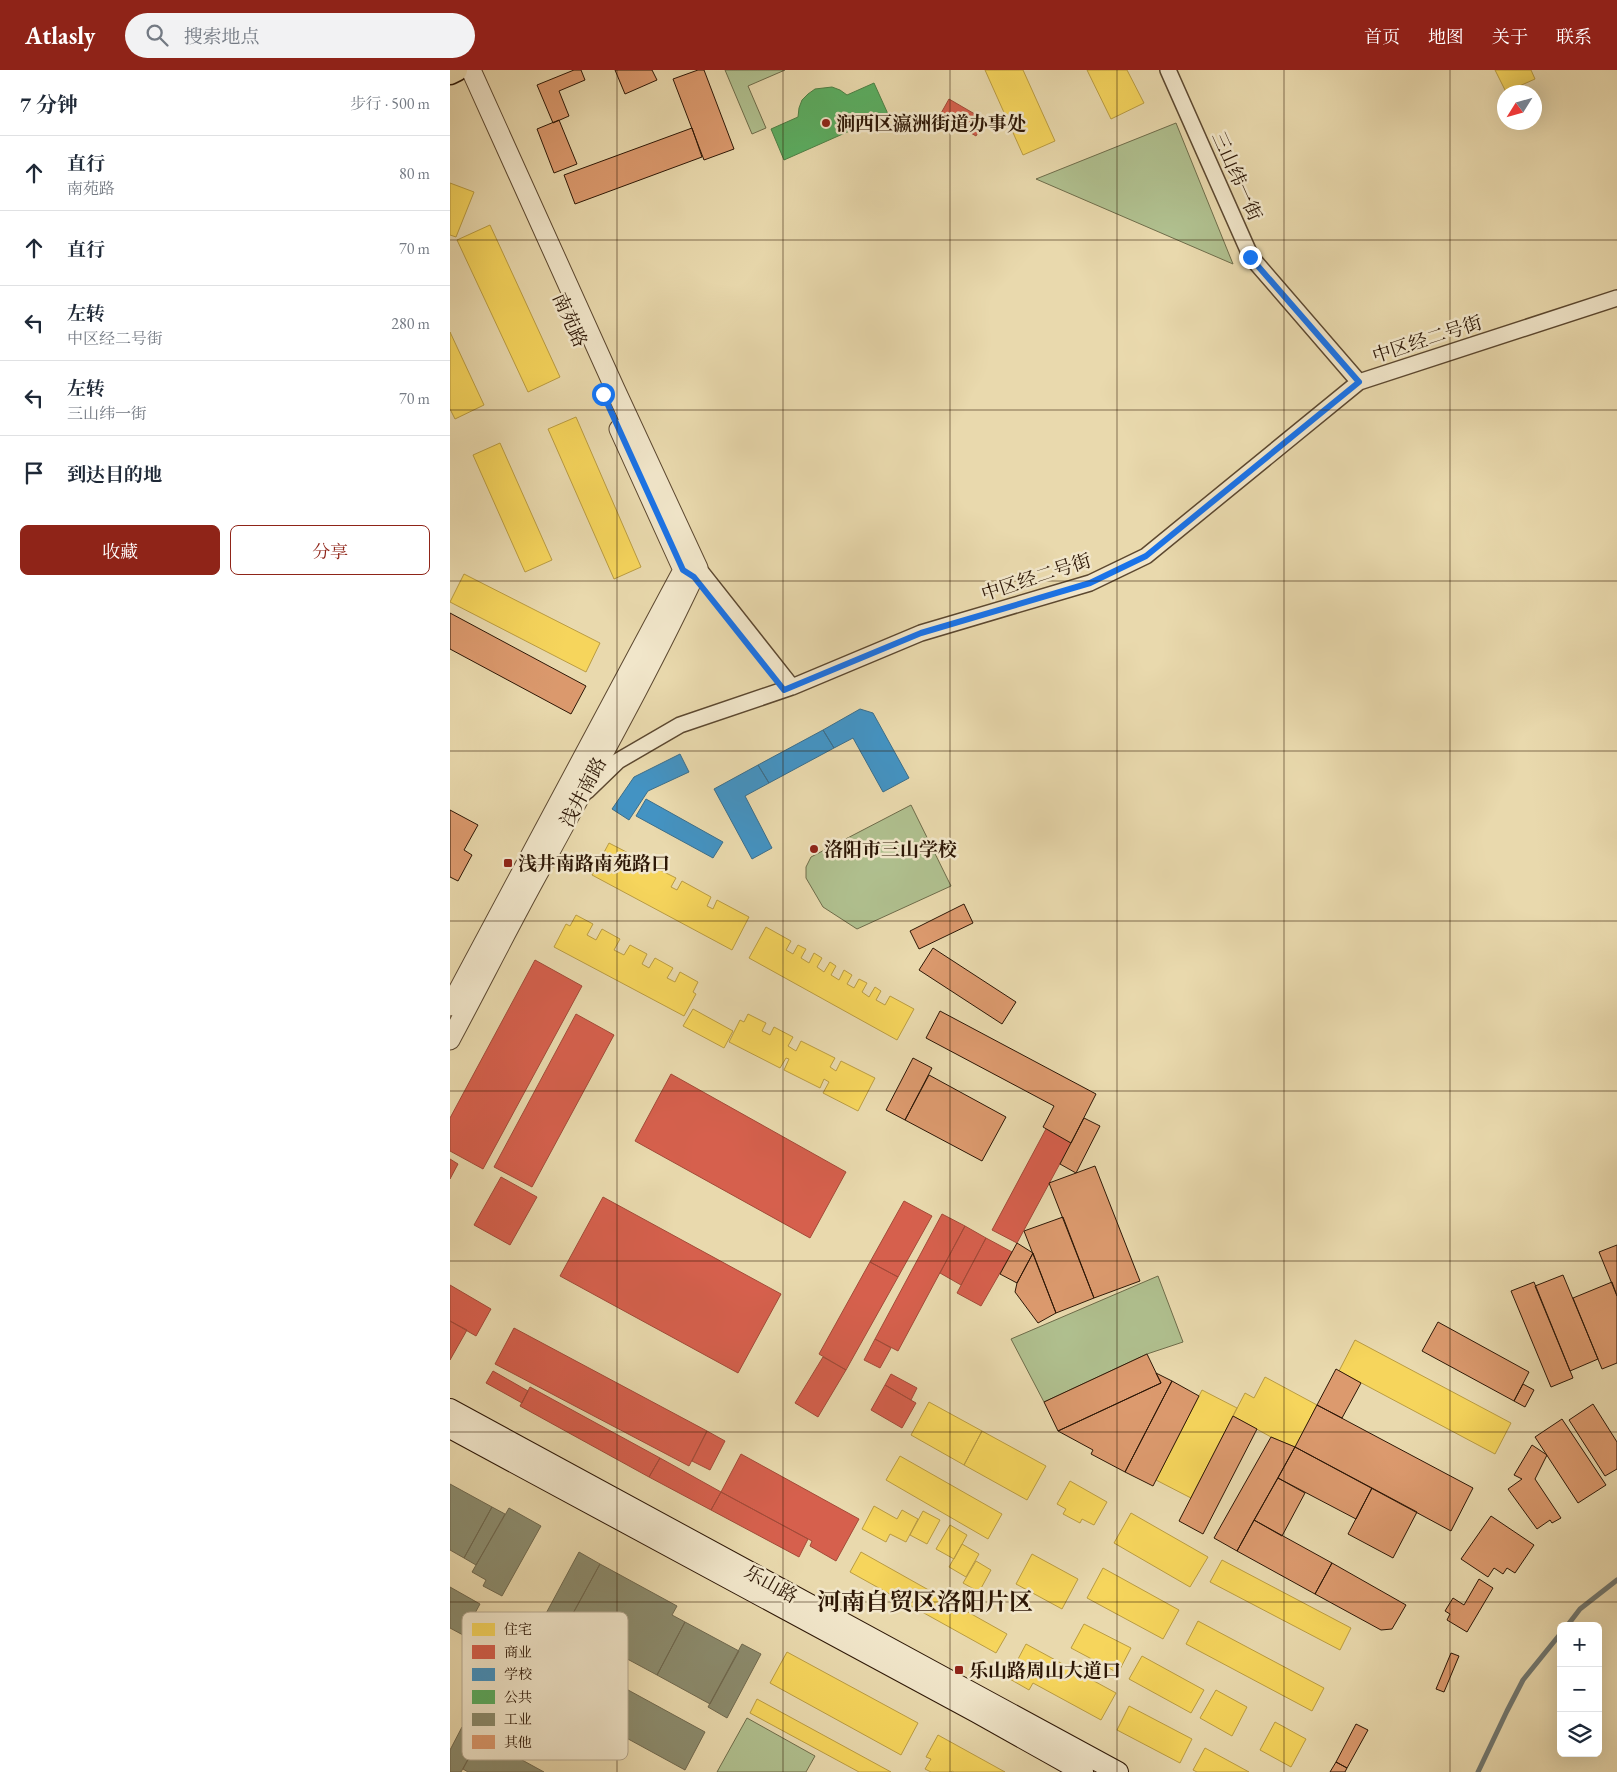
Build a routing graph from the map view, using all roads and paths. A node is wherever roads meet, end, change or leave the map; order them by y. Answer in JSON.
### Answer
{"nodes":[{"id":1,"x":457,"y":70,"type":"edge"},
{"id":2,"x":471,"y":70,"type":"edge"},
{"id":3,"x":1168,"y":70,"type":"edge"},
{"id":4,"x":450,"y":73,"type":"edge"},
{"id":5,"x":1617,"y":298,"type":"edge"},
{"id":6,"x":1359,"y":382,"type":"junction"},
{"id":7,"x":692,"y":572,"type":"junction"},
{"id":8,"x":788,"y":688,"type":"junction"},
{"id":9,"x":581,"y":797,"type":"junction"},
{"id":10,"x":450,"y":1006,"type":"edge"},
{"id":11,"x":450,"y":1040,"type":"edge"},
{"id":12,"x":450,"y":1409,"type":"edge"},
{"id":13,"x":450,"y":1428,"type":"edge"},
{"id":14,"x":1083,"y":1772,"type":"edge"},
{"id":15,"x":1118,"y":1772,"type":"edge"}],
"edges":[{"from":1,"to":4,"type":"main road"},
{"from":1,"to":7,"type":"street","name":"南苑路"},
{"from":2,"to":7,"type":"street","name":"南苑路"},
{"from":3,"to":6,"type":"street","name":"三山纬一街"},
{"from":5,"to":6,"type":"street","name":"中区经二号街"},
{"from":6,"to":8,"type":"street","name":"中区经二号街"},
{"from":7,"to":8,"type":"street"},
{"from":7,"to":9,"type":"street","name":"浅井南路"},
{"from":7,"to":10,"type":"street","name":"浅井南路"},
{"from":8,"to":9,"type":"street","name":"中区经二号街"},
{"from":9,"to":11,"type":"street","name":"浅井南路"},
{"from":12,"to":15,"type":"main road","name":"乐山路"},
{"from":13,"to":14,"type":"main road","name":"乐山路"}]}
